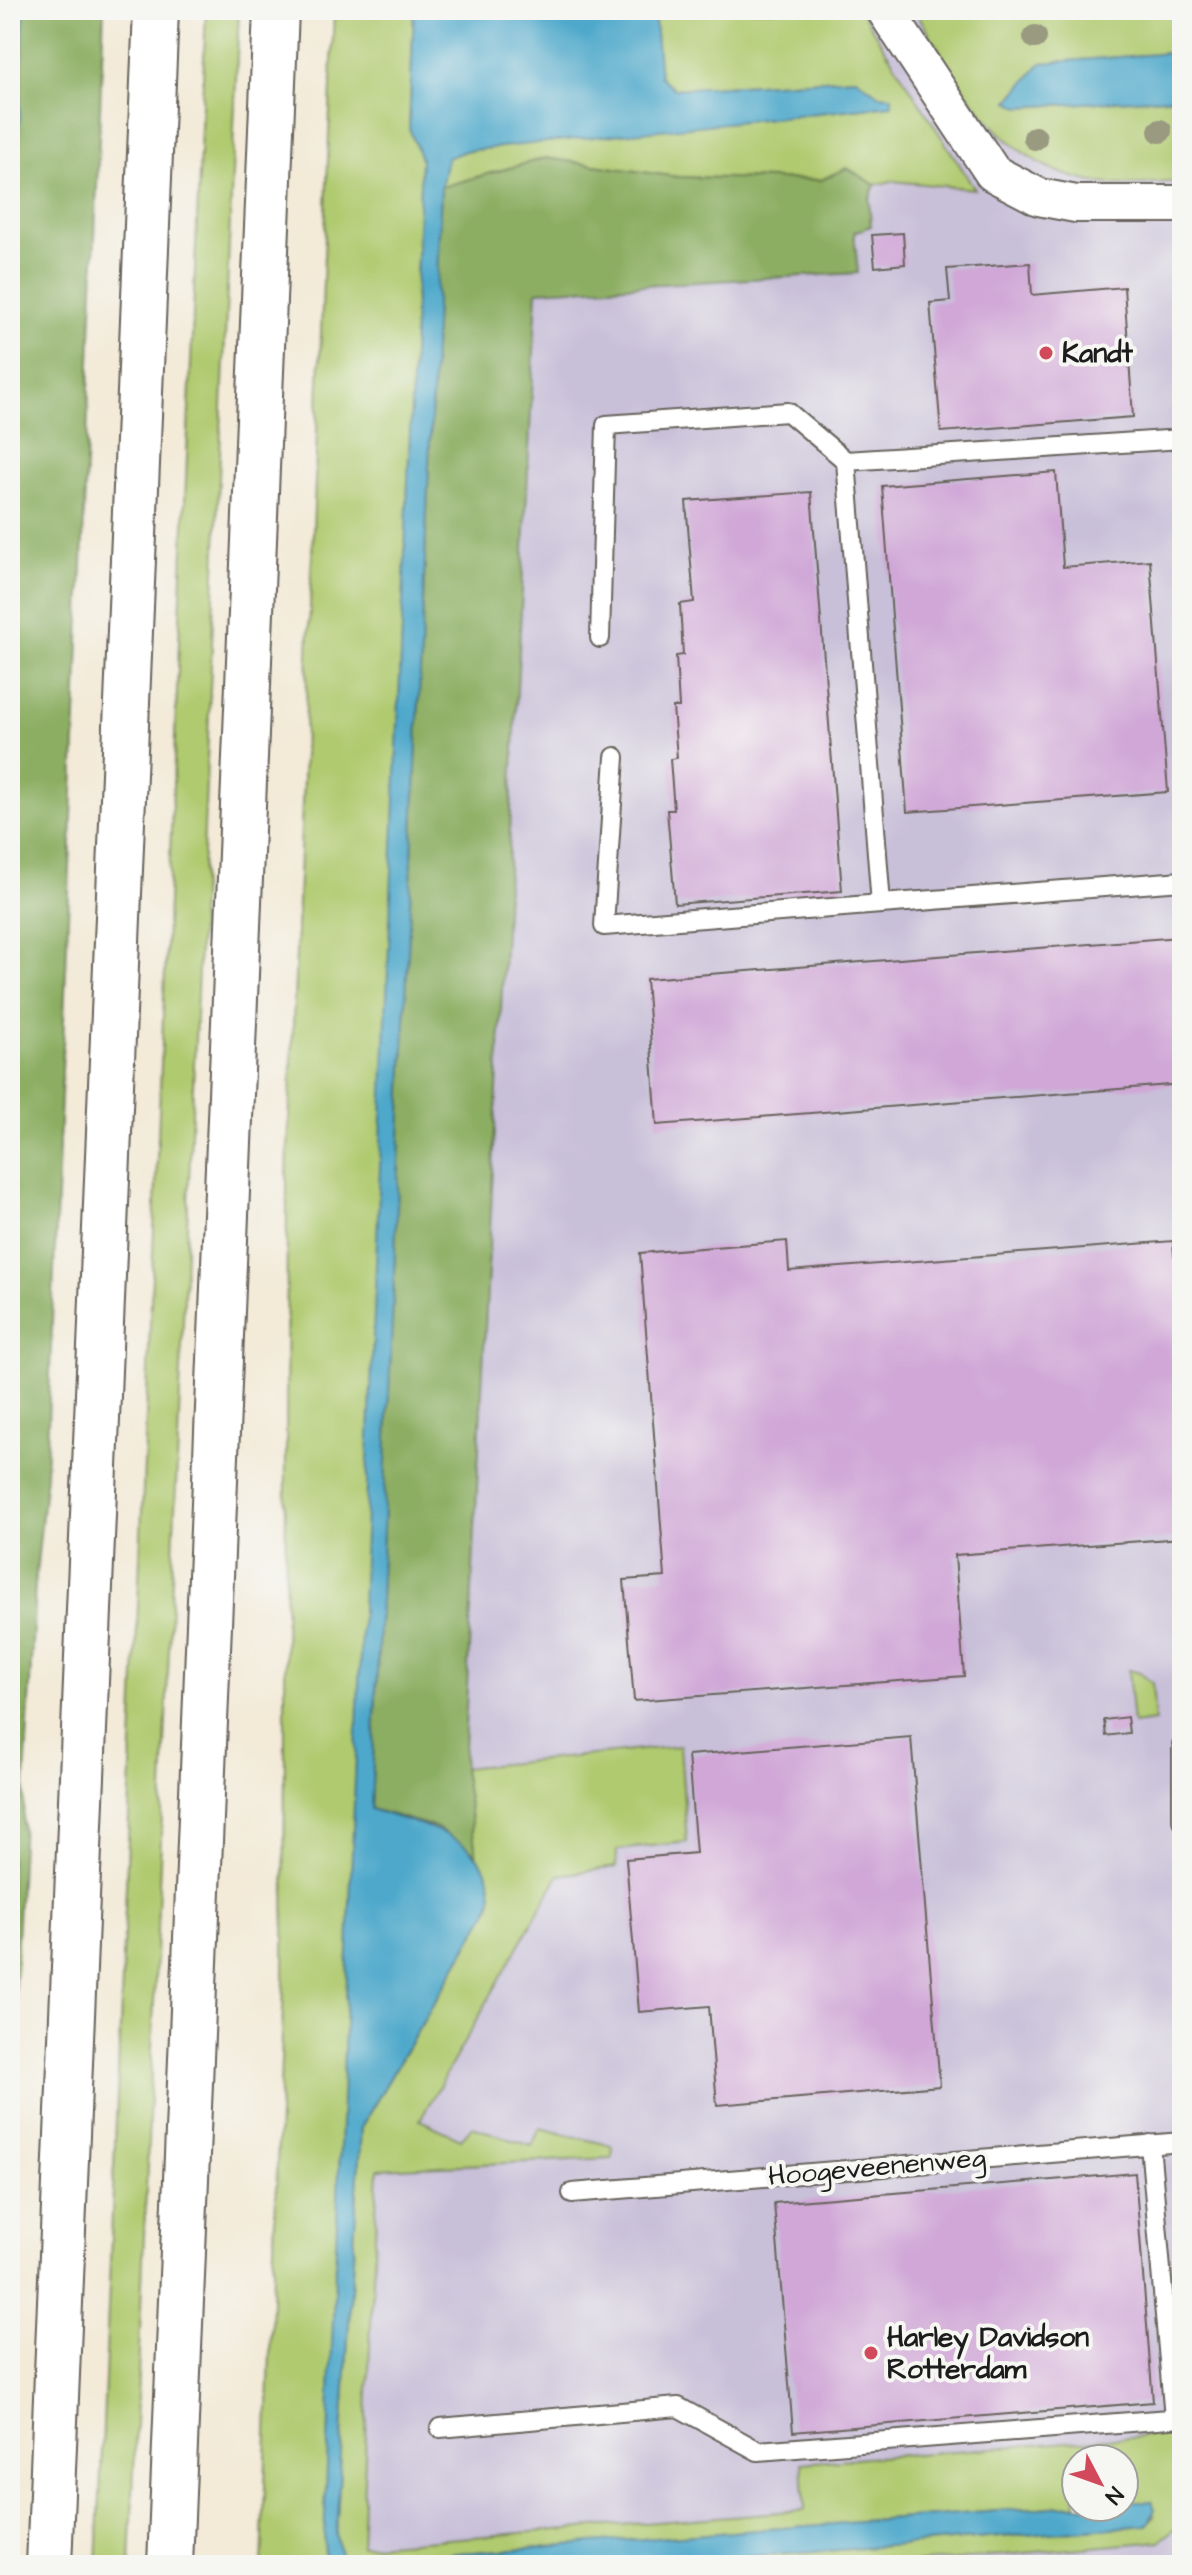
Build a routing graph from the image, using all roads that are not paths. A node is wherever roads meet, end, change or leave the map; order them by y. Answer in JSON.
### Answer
{"nodes":[{"id":1,"x":156,"y":10,"type":"edge"},
{"id":2,"x":276,"y":10,"type":"edge"},
{"id":3,"x":885,"y":10,"type":"edge"},
{"id":4,"x":1182,"y":204,"type":"edge"},
{"id":5,"x":1182,"y":439,"type":"edge"},
{"id":6,"x":846,"y":461,"type":"junction"},
{"id":7,"x":600,"y":638,"type":"dead end"},
{"id":8,"x":615,"y":757,"type":"dead end"},
{"id":9,"x":1182,"y":881,"type":"edge"},
{"id":10,"x":881,"y":904,"type":"junction"},
{"id":11,"x":1182,"y":1745,"type":"edge"},
{"id":12,"x":1182,"y":1820,"type":"edge"},
{"id":13,"x":1182,"y":2142,"type":"edge"},
{"id":14,"x":1150,"y":2144,"type":"junction"},
{"id":15,"x":572,"y":2193,"type":"dead end"},
{"id":16,"x":1178,"y":2418,"type":"edge"},
{"id":17,"x":440,"y":2428,"type":"dead end"},
{"id":18,"x":49,"y":2565,"type":"edge"},
{"id":19,"x":170,"y":2565,"type":"edge"}],
"edges":[{"from":1,"to":18,"type":"highway"},
{"from":2,"to":19,"type":"highway"},
{"from":3,"to":4,"type":"street"},
{"from":5,"to":6,"type":"lane"},
{"from":6,"to":7,"type":"lane"},
{"from":6,"to":10,"type":"lane"},
{"from":8,"to":10,"type":"lane"},
{"from":9,"to":10,"type":"lane"},
{"from":11,"to":12,"type":"lane"},
{"from":13,"to":14,"type":"lane","name":"Hoogeveenenweg"},
{"from":14,"to":15,"type":"lane","name":"Hoogeveenenweg"},
{"from":14,"to":16,"type":"lane"},
{"from":16,"to":17,"type":"lane"}]}
